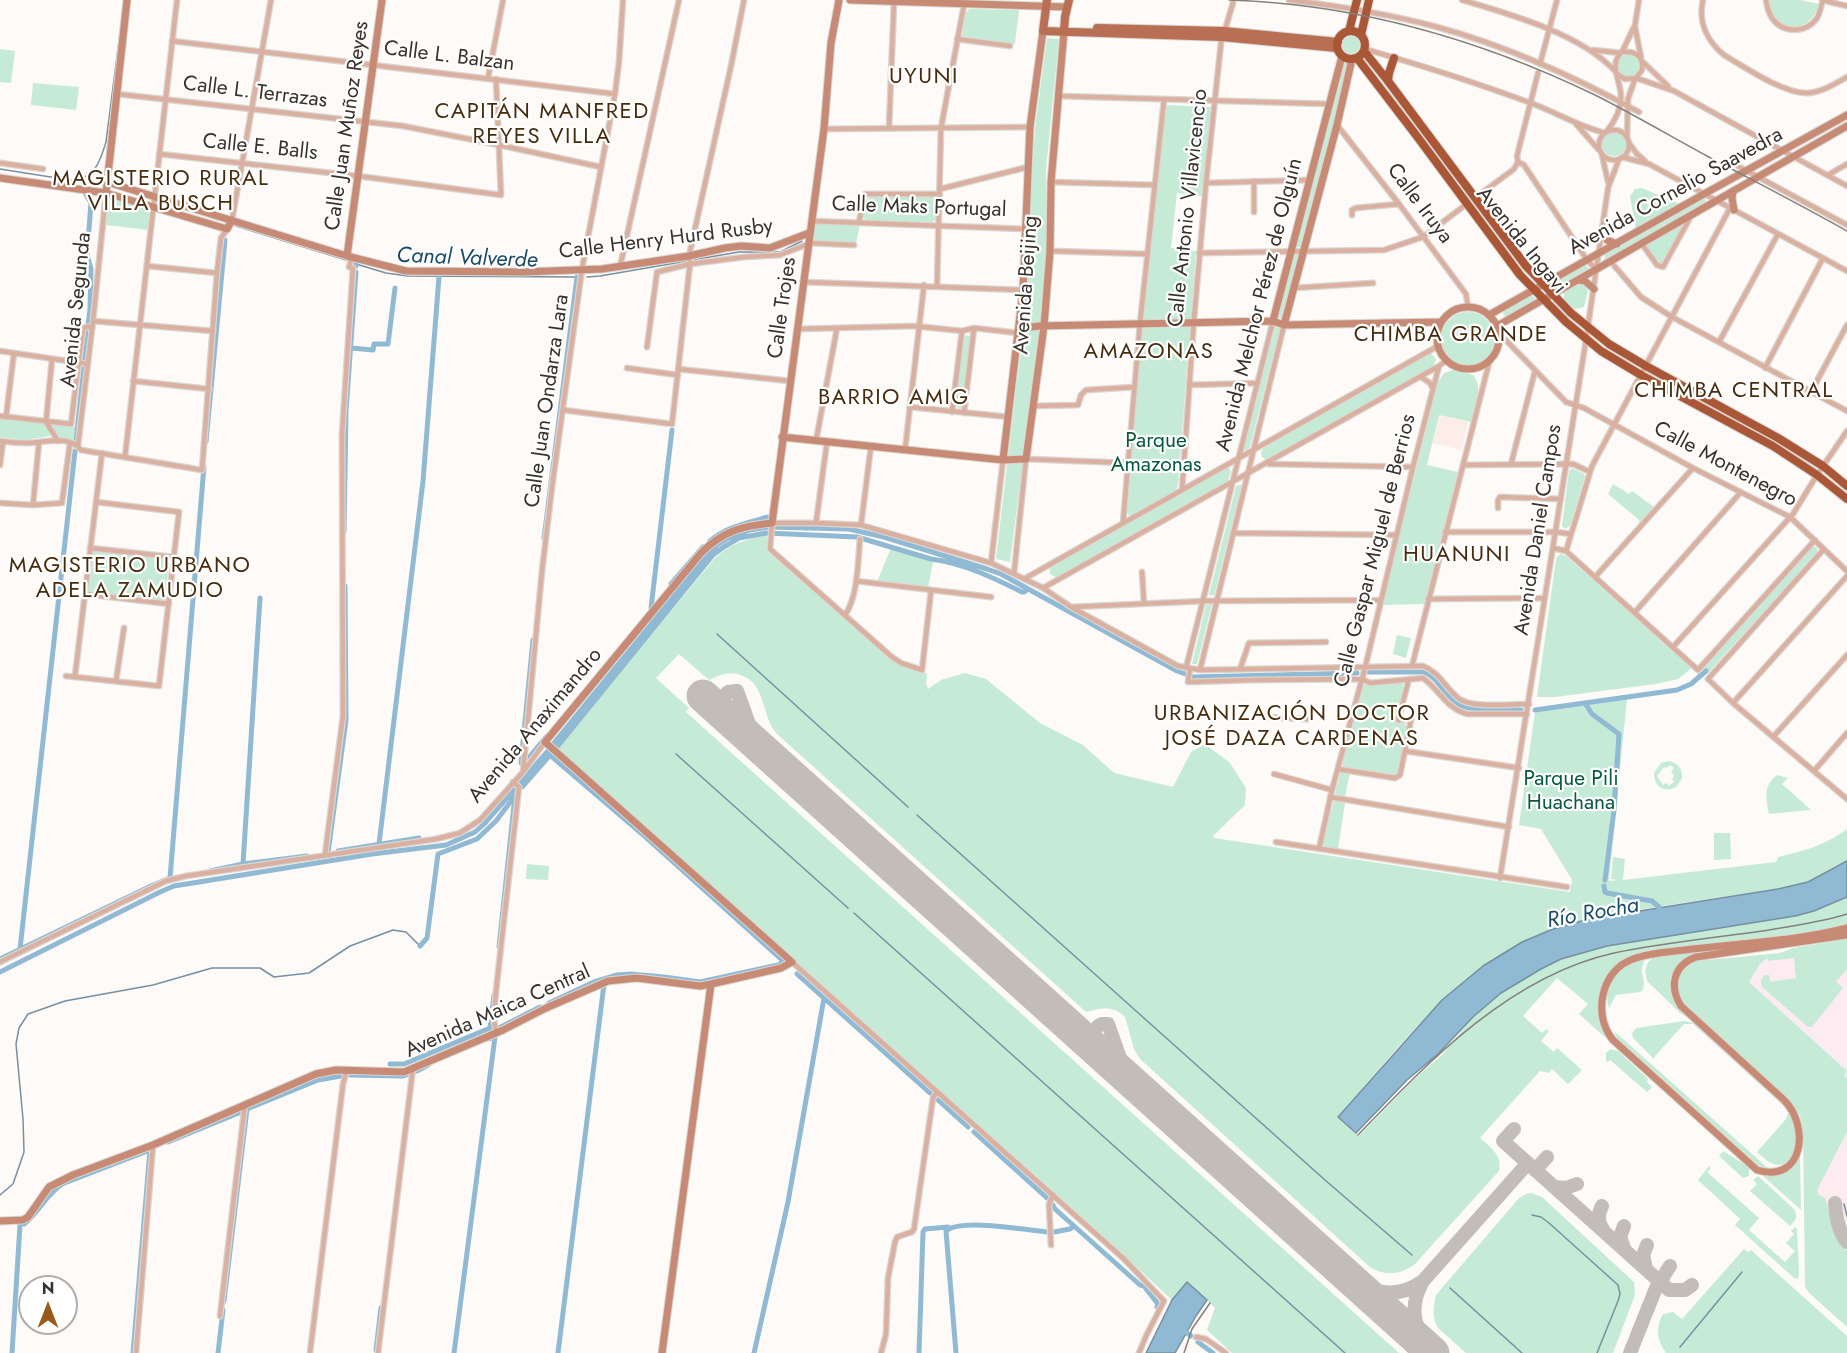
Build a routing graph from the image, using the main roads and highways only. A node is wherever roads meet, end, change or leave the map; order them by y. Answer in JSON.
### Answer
{"nodes":[{"id":1,"x":1357,"y":0,"type":"edge"},
{"id":2,"x":1369,"y":0,"type":"edge"},
{"id":3,"x":1047,"y":3,"type":"edge"},
{"id":4,"x":1068,"y":4,"type":"edge"},
{"id":5,"x":1064,"y":29,"type":"junction"},
{"id":6,"x":1349,"y":31,"type":"junction"},
{"id":7,"x":1361,"y":34,"type":"junction"},
{"id":8,"x":1339,"y":48,"type":"junction"},
{"id":9,"x":1360,"y":54,"type":"junction"},
{"id":10,"x":1394,"y":58,"type":"road end"},
{"id":11,"x":1388,"y":81,"type":"junction"},
{"id":12,"x":1847,"y":486,"type":"edge"},
{"id":13,"x":1847,"y":499,"type":"edge"}],
"edges":[{"from":1,"to":6,"type":"highway"},
{"from":2,"to":7,"type":"highway"},
{"from":3,"to":5,"type":"main road","name":"Avenida Beijing"},
{"from":4,"to":5,"type":"main road","name":"Avenida Beijing"},
{"from":5,"to":8,"type":"main road"},
{"from":6,"to":7,"type":"highway"},
{"from":6,"to":8,"type":"highway"},
{"from":7,"to":9,"type":"highway"},
{"from":8,"to":9,"type":"highway"},
{"from":9,"to":11,"type":"highway","name":"Avenida Ingavi"},
{"from":9,"to":13,"type":"highway","name":"Avenida Ingavi"},
{"from":10,"to":11,"type":"highway"},
{"from":11,"to":12,"type":"highway","name":"Avenida Ingavi"}]}
